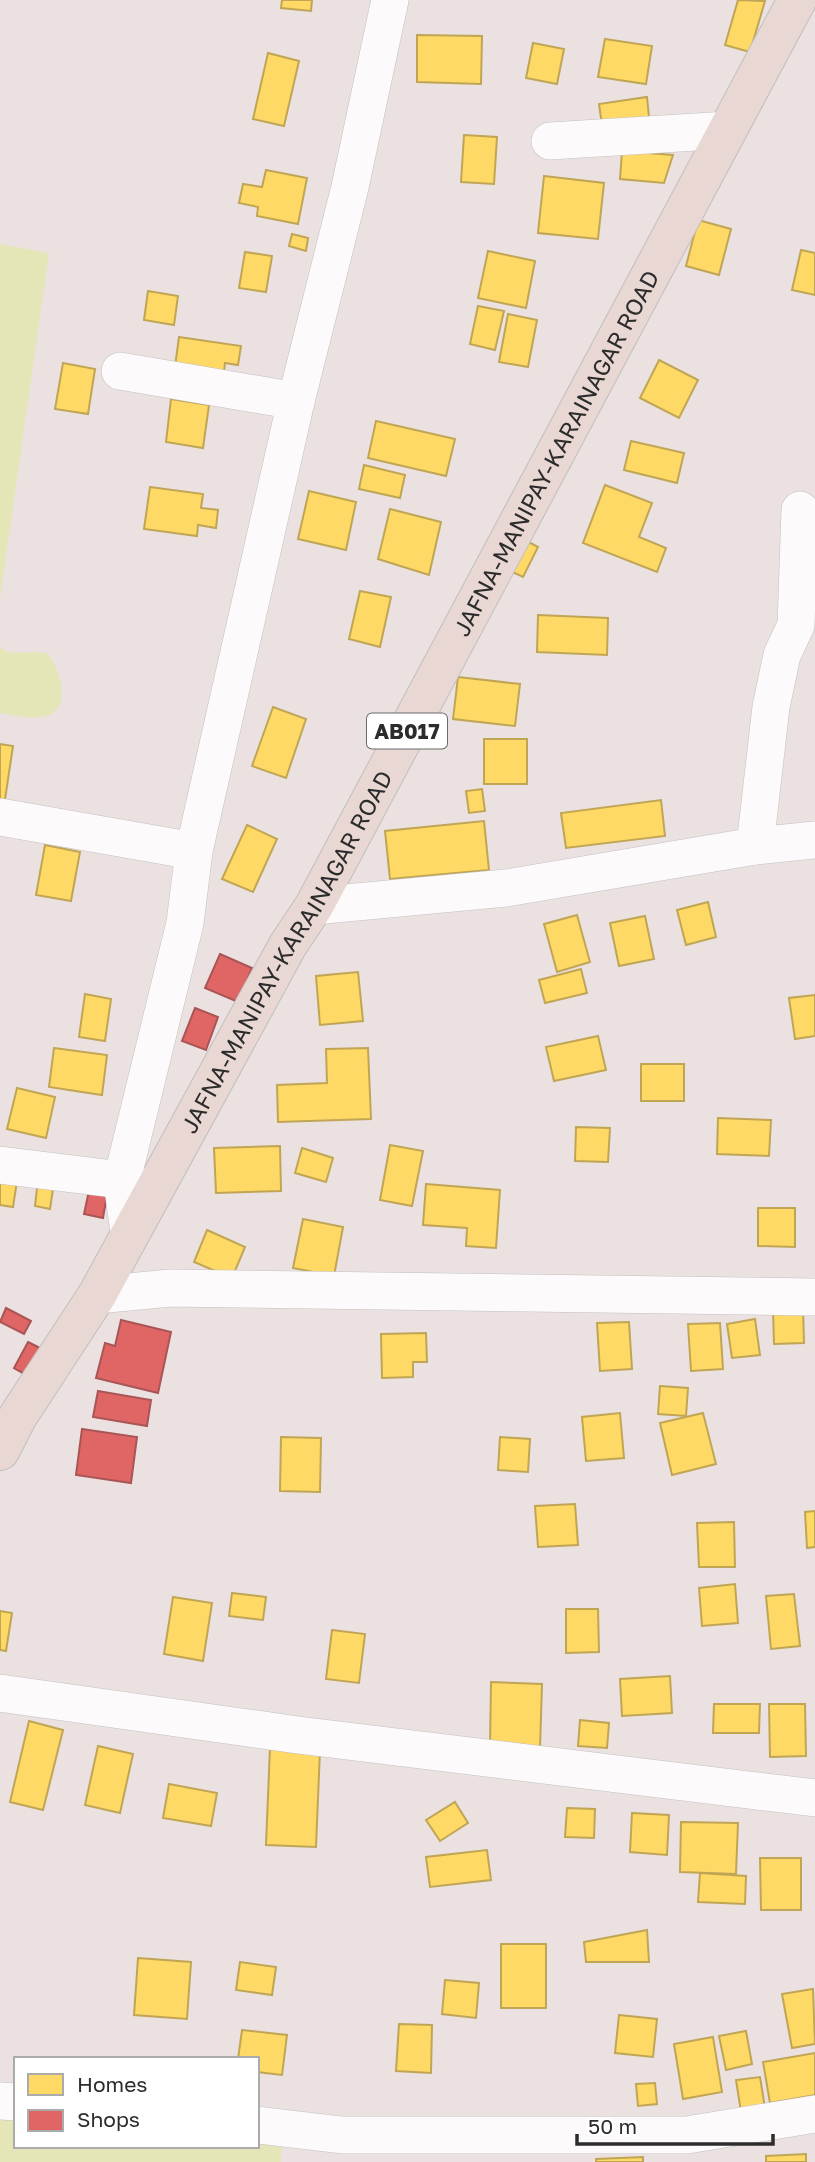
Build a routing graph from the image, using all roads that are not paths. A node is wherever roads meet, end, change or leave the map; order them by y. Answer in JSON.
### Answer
{"nodes":[{"id":1,"x":390,"y":0,"type":"edge"},
{"id":2,"x":797,"y":0,"type":"edge"},
{"id":3,"x":728,"y":130,"type":"junction"},
{"id":4,"x":550,"y":141,"type":"dead end"},
{"id":5,"x":120,"y":371,"type":"dead end"},
{"id":6,"x":296,"y":401,"type":"junction"},
{"id":7,"x":800,"y":510,"type":"dead end"},
{"id":8,"x":0,"y":817,"type":"edge"},
{"id":9,"x":815,"y":841,"type":"edge"},
{"id":10,"x":755,"y":846,"type":"junction"},
{"id":11,"x":194,"y":851,"type":"junction"},
{"id":12,"x":314,"y":906,"type":"junction"},
{"id":13,"x":0,"y":1166,"type":"edge"},
{"id":14,"x":122,"y":1180,"type":"junction"},
{"id":15,"x":129,"y":1233,"type":"junction"},
{"id":16,"x":97,"y":1295,"type":"junction"},
{"id":17,"x":815,"y":1297,"type":"edge"},
{"id":18,"x":9,"y":1414,"type":"edge"},
{"id":19,"x":0,"y":1451,"type":"edge"},
{"id":20,"x":0,"y":1693,"type":"edge"},
{"id":21,"x":815,"y":1798,"type":"edge"},
{"id":22,"x":815,"y":2114,"type":"edge"},
{"id":23,"x":259,"y":2125,"type":"edge"}],
"edges":[{"from":1,"to":6,"type":"street"},
{"from":2,"to":3,"type":"main road","name":"JAFNA-MANIPAY-KARAINAGAR ROAD","number":"AB017"},
{"from":3,"to":4,"type":"street"},
{"from":3,"to":12,"type":"main road","name":"JAFNA-MANIPAY-KARAINAGAR ROAD","number":"AB017"},
{"from":5,"to":6,"type":"street"},
{"from":6,"to":11,"type":"street"},
{"from":7,"to":10,"type":"street"},
{"from":8,"to":11,"type":"street"},
{"from":9,"to":10,"type":"street"},
{"from":10,"to":12,"type":"street"},
{"from":11,"to":14,"type":"street"},
{"from":12,"to":15,"type":"main road","name":"JAFNA-MANIPAY-KARAINAGAR ROAD","number":"AB017"},
{"from":13,"to":14,"type":"street"},
{"from":14,"to":15,"type":"street"},
{"from":15,"to":16,"type":"main road","name":"JAFNA-MANIPAY-KARAINAGAR ROAD","number":"AB017"},
{"from":16,"to":17,"type":"street"},
{"from":16,"to":18,"type":"main road","name":"JAFNA-MANIPAY-KARAINAGAR ROAD","number":"AB017"},
{"from":18,"to":19,"type":"main road","name":"JAFNA-MANIPAY-KARAINAGAR ROAD","number":"AB017"},
{"from":20,"to":21,"type":"street"},
{"from":22,"to":23,"type":"street"}]}
